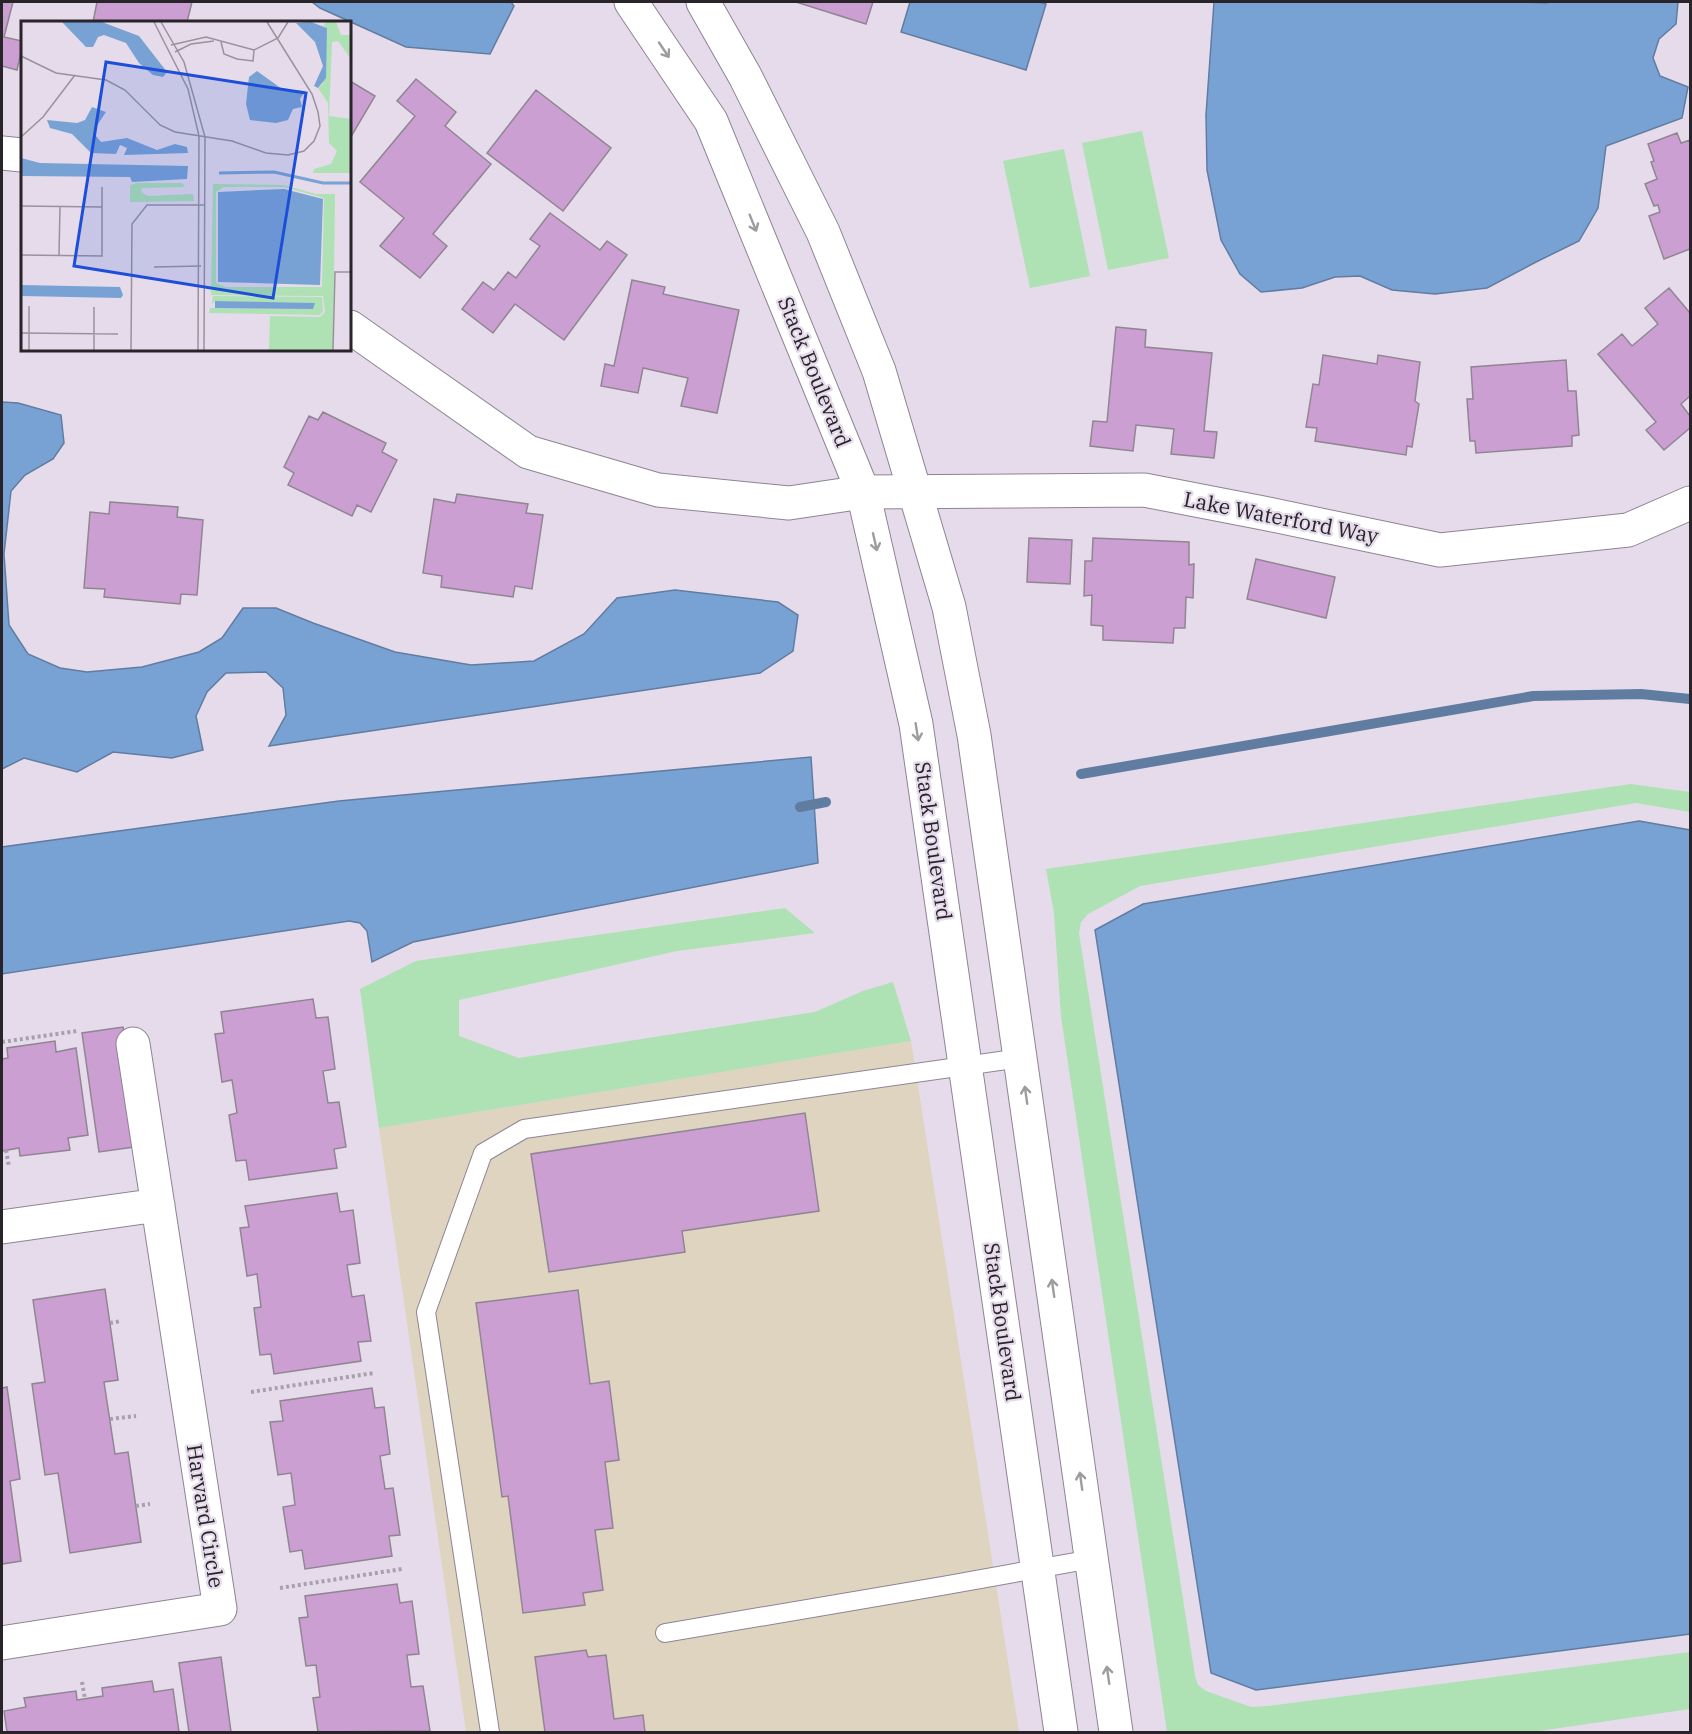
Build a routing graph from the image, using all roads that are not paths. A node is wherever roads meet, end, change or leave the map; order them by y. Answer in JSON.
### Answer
{"nodes":[{"id":1,"x":631,"y":2,"type":"edge"},
{"id":2,"x":703,"y":2,"type":"edge"},
{"id":3,"x":2,"y":153,"type":"edge"},
{"id":4,"x":21,"y":155,"type":"edge"},
{"id":5,"x":351,"y":328,"type":"edge"},
{"id":6,"x":863,"y":492,"type":"junction"},
{"id":7,"x":916,"y":492,"type":"junction"},
{"id":8,"x":1690,"y":503,"type":"edge"},
{"id":9,"x":133,"y":1044,"type":"dead end"},
{"id":10,"x":1020,"y":1058,"type":"junction"},
{"id":11,"x":965,"y":1066,"type":"junction"},
{"id":12,"x":158,"y":1205,"type":"junction"},
{"id":13,"x":2,"y":1227,"type":"edge"},
{"id":14,"x":1092,"y":1559,"type":"junction"},
{"id":15,"x":1038,"y":1569,"type":"junction"},
{"id":16,"x":665,"y":1633,"type":"dead end"},
{"id":17,"x":2,"y":1642,"type":"edge"},
{"id":18,"x":490,"y":1732,"type":"edge"},
{"id":19,"x":1061,"y":1732,"type":"edge"},
{"id":20,"x":1116,"y":1732,"type":"edge"}],
"edges":[{"from":1,"to":6,"type":"street","name":"Stack Boulevard","one_way":true},
{"from":2,"to":7,"type":"street"},
{"from":3,"to":4,"type":"street"},
{"from":5,"to":6,"type":"street","name":"Lake Waterford Way"},
{"from":6,"to":7,"type":"street","name":"Lake Waterford Way"},
{"from":6,"to":11,"type":"street","name":"Stack Boulevard","one_way":true},
{"from":7,"to":8,"type":"street","name":"Lake Waterford Way"},
{"from":7,"to":10,"type":"street"},
{"from":9,"to":12,"type":"street","name":"Harvard Circle"},
{"from":10,"to":11,"type":"lane"},
{"from":14,"to":10,"type":"street","one_way":true},
{"from":11,"to":15,"type":"street","name":"Stack Boulevard"},
{"from":11,"to":18,"type":"lane"},
{"from":12,"to":13,"type":"street"},
{"from":12,"to":17,"type":"street","name":"Harvard Circle"},
{"from":14,"to":15,"type":"lane"},
{"from":20,"to":14,"type":"street","one_way":true},
{"from":15,"to":16,"type":"lane"},
{"from":15,"to":19,"type":"street","name":"Stack Boulevard"}]}
